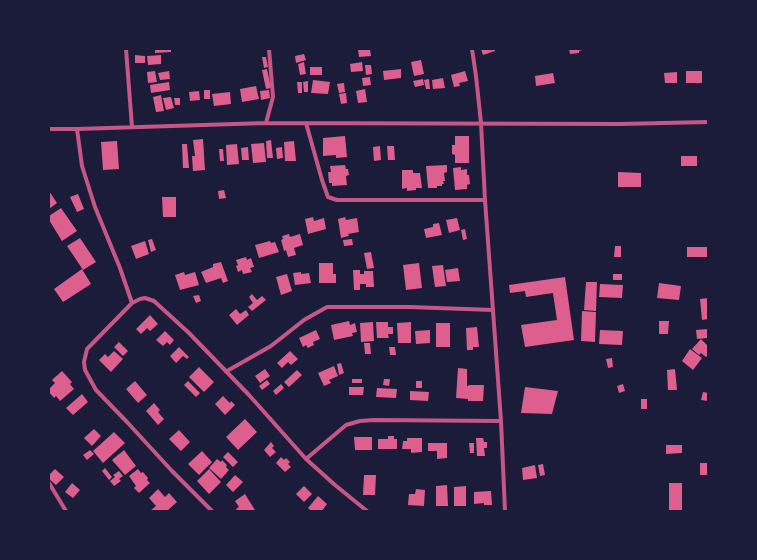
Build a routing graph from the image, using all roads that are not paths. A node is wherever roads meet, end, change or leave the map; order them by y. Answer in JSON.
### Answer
{"nodes":[{"id":1,"x":126,"y":49,"type":"edge"},
{"id":2,"x":269,"y":49,"type":"edge"},
{"id":3,"x":472,"y":49,"type":"edge"},
{"id":4,"x":708,"y":122,"type":"edge"},
{"id":5,"x":266,"y":123,"type":"junction"},
{"id":6,"x":306,"y":123,"type":"junction"},
{"id":7,"x":481,"y":123,"type":"junction"},
{"id":8,"x":132,"y":127,"type":"junction"},
{"id":9,"x":49,"y":129,"type":"edge"},
{"id":10,"x":77,"y":129,"type":"junction"},
{"id":11,"x":485,"y":200,"type":"junction"},
{"id":12,"x":132,"y":303,"type":"junction"},
{"id":13,"x":493,"y":310,"type":"junction"},
{"id":14,"x":227,"y":371,"type":"junction"},
{"id":15,"x":502,"y":421,"type":"junction"},
{"id":16,"x":306,"y":458,"type":"junction"},
{"id":17,"x":49,"y":483,"type":"edge"},
{"id":18,"x":66,"y":511,"type":"edge"},
{"id":19,"x":212,"y":511,"type":"edge"},
{"id":20,"x":367,"y":511,"type":"edge"},
{"id":21,"x":505,"y":511,"type":"edge"}],
"edges":[{"from":1,"to":8,"type":"street"},
{"from":2,"to":5,"type":"street"},
{"from":3,"to":7,"type":"street"},
{"from":4,"to":7,"type":"street"},
{"from":5,"to":6,"type":"street"},
{"from":5,"to":8,"type":"street"},
{"from":6,"to":7,"type":"street"},
{"from":6,"to":11,"type":"street"},
{"from":7,"to":11,"type":"street"},
{"from":8,"to":10,"type":"street"},
{"from":9,"to":10,"type":"street"},
{"from":10,"to":12,"type":"street"},
{"from":11,"to":13,"type":"street"},
{"from":12,"to":14,"type":"street"},
{"from":12,"to":19,"type":"street"},
{"from":13,"to":14,"type":"street"},
{"from":13,"to":15,"type":"street"},
{"from":14,"to":16,"type":"street"},
{"from":15,"to":16,"type":"street"},
{"from":15,"to":21,"type":"street"},
{"from":16,"to":20,"type":"street"},
{"from":17,"to":18,"type":"street"}]}
